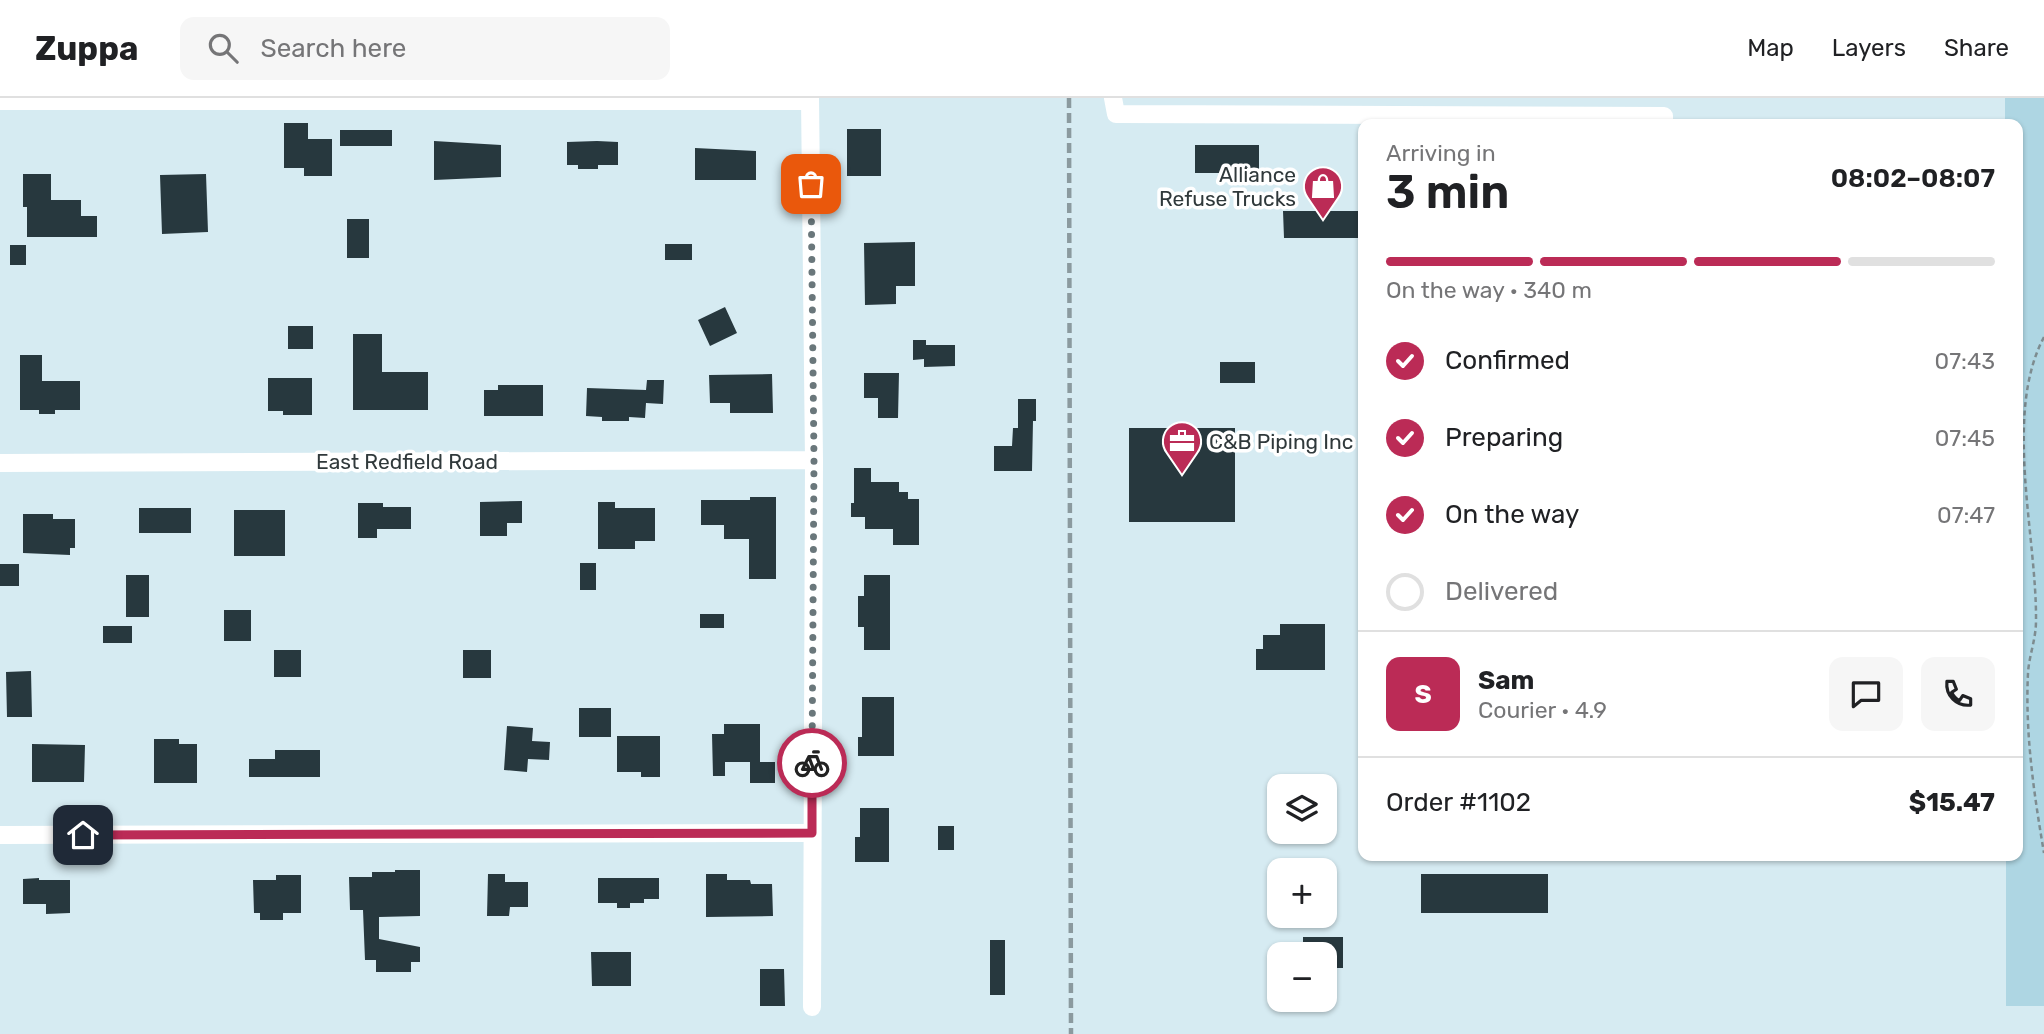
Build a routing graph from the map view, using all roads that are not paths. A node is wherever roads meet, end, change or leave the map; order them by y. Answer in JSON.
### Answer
{"nodes":[{"id":1,"x":136,"y":100,"type":"edge"},
{"id":2,"x":420,"y":100,"type":"edge"},
{"id":3,"x":810,"y":100,"type":"edge"},
{"id":4,"x":0,"y":101,"type":"edge"},
{"id":5,"x":1115,"y":106,"type":"edge"},
{"id":6,"x":1625,"y":119,"type":"edge"},
{"id":7,"x":814,"y":460,"type":"junction"},
{"id":8,"x":0,"y":463,"type":"edge"},
{"id":9,"x":812,"y":833,"type":"junction"},
{"id":10,"x":0,"y":835,"type":"edge"},
{"id":11,"x":812,"y":1007,"type":"dead end"}],
"edges":[{"from":1,"to":2,"type":"street"},
{"from":1,"to":4,"type":"street"},
{"from":2,"to":3,"type":"street"},
{"from":3,"to":7,"type":"street"},
{"from":5,"to":6,"type":"street"},
{"from":7,"to":8,"type":"street","name":"East Redfield Road"},
{"from":7,"to":9,"type":"street"},
{"from":9,"to":10,"type":"street"},
{"from":9,"to":11,"type":"street"}]}
